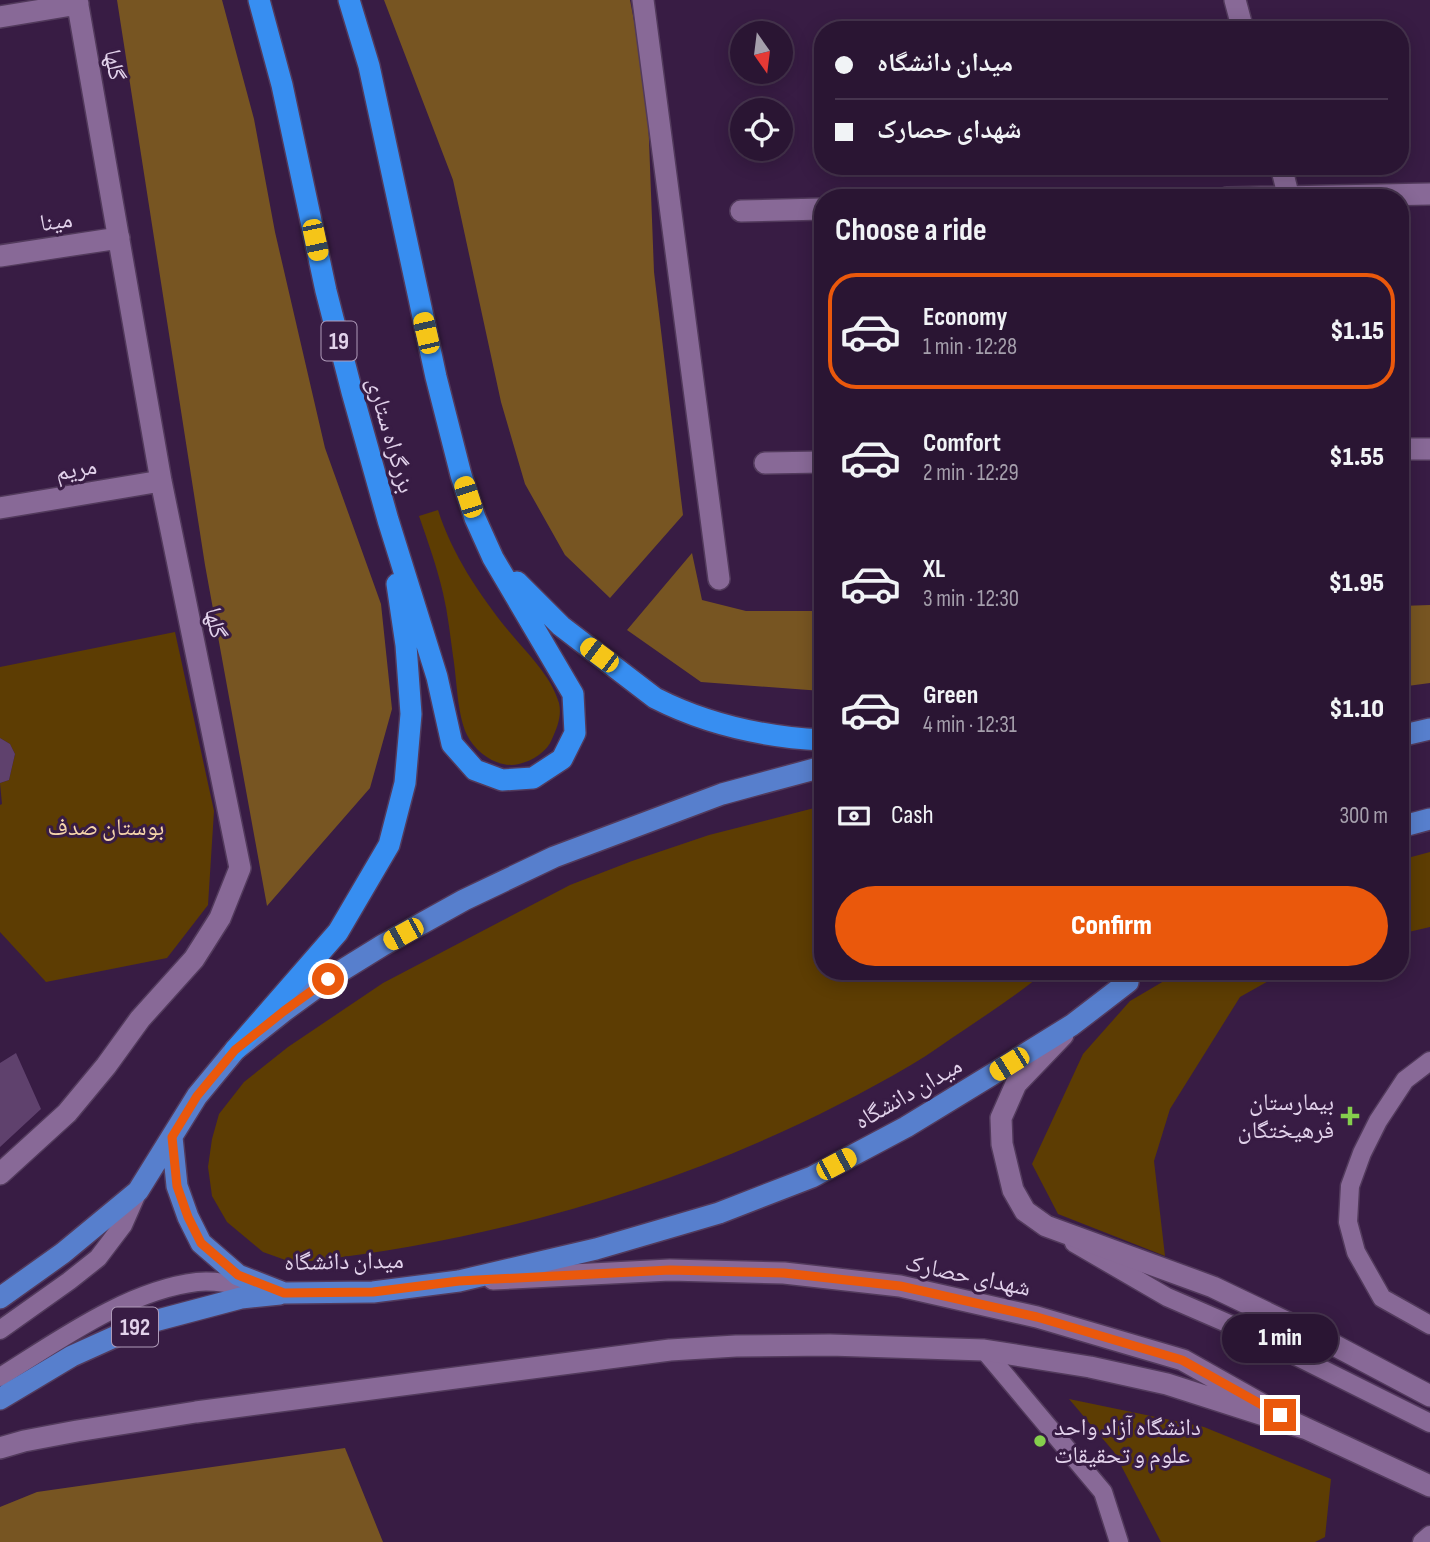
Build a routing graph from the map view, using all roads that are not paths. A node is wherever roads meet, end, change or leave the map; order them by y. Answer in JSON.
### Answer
{"nodes":[{"id":1,"x":259,"y":0,"type":"edge"},
{"id":2,"x":349,"y":0,"type":"edge"},
{"id":3,"x":643,"y":0,"type":"edge"},
{"id":4,"x":1235,"y":0,"type":"edge"},
{"id":5,"x":78,"y":2,"type":"edge"},
{"id":6,"x":0,"y":16,"type":"edge"},
{"id":7,"x":1241,"y":21,"type":"edge"},
{"id":8,"x":1409,"y":194,"type":"edge"},
{"id":9,"x":1430,"y":194,"type":"edge"},
{"id":10,"x":814,"y":209,"type":"edge"},
{"id":11,"x":741,"y":211,"type":"dead end"},
{"id":12,"x":119,"y":238,"type":"junction"},
{"id":13,"x":0,"y":256,"type":"edge"},
{"id":14,"x":1409,"y":449,"type":"edge"},
{"id":15,"x":1430,"y":449,"type":"edge"},
{"id":16,"x":814,"y":462,"type":"edge"},
{"id":17,"x":765,"y":463,"type":"dead end"},
{"id":18,"x":161,"y":481,"type":"junction"},
{"id":19,"x":0,"y":508,"type":"edge"},
{"id":20,"x":388,"y":520,"type":"junction"},
{"id":21,"x":494,"y":558,"type":"junction"},
{"id":22,"x":719,"y":579,"type":"dead end"},
{"id":23,"x":1430,"y":729,"type":"edge"},
{"id":24,"x":1409,"y":734,"type":"edge"},
{"id":25,"x":814,"y":740,"type":"edge"},
{"id":26,"x":814,"y":769,"type":"edge"},
{"id":27,"x":1430,"y":819,"type":"edge"},
{"id":28,"x":1409,"y":825,"type":"edge"},
{"id":29,"x":1127,"y":980,"type":"edge"},
{"id":30,"x":1072,"y":1024,"type":"junction"},
{"id":31,"x":235,"y":1050,"type":"junction"},
{"id":32,"x":1430,"y":1061,"type":"edge"},
{"id":33,"x":172,"y":1137,"type":"junction"},
{"id":34,"x":0,"y":1174,"type":"edge"},
{"id":35,"x":138,"y":1192,"type":"junction"},
{"id":36,"x":1046,"y":1226,"type":"junction"},
{"id":37,"x":459,"y":1281,"type":"junction"},
{"id":38,"x":284,"y":1293,"type":"junction"},
{"id":39,"x":0,"y":1298,"type":"edge"},
{"id":40,"x":1430,"y":1325,"type":"edge"},
{"id":41,"x":0,"y":1330,"type":"edge"},
{"id":42,"x":984,"y":1350,"type":"junction"},
{"id":43,"x":0,"y":1377,"type":"edge"},
{"id":44,"x":1430,"y":1396,"type":"edge"},
{"id":45,"x":0,"y":1399,"type":"edge"},
{"id":46,"x":1430,"y":1423,"type":"edge"},
{"id":47,"x":1304,"y":1428,"type":"junction"},
{"id":48,"x":0,"y":1448,"type":"edge"},
{"id":49,"x":1430,"y":1486,"type":"edge"},
{"id":50,"x":1430,"y":1535,"type":"edge"},
{"id":51,"x":1119,"y":1542,"type":"edge"},
{"id":52,"x":1422,"y":1542,"type":"edge"}],
"edges":[{"from":1,"to":20,"type":"highway","name":"بزرگراه ستاری","number":"19"},
{"from":2,"to":21,"type":"highway"},
{"from":3,"to":22,"type":"main road"},
{"from":4,"to":7,"type":"main road"},
{"from":5,"to":6,"type":"main road"},
{"from":5,"to":12,"type":"main road","name":"گلها"},
{"from":8,"to":9,"type":"main road"},
{"from":10,"to":11,"type":"main road"},
{"from":12,"to":13,"type":"main road","name":"مینا"},
{"from":12,"to":18,"type":"main road","name":"گلها"},
{"from":14,"to":15,"type":"main road"},
{"from":16,"to":17,"type":"main road"},
{"from":18,"to":19,"type":"main road","name":"مریم"},
{"from":18,"to":34,"type":"main road","name":"گلها"},
{"from":20,"to":21,"type":"highway","name":"بزرگراه ستاری","number":"19"},
{"from":20,"to":31,"type":"highway"},
{"from":21,"to":25,"type":"highway"},
{"from":23,"to":24,"type":"main road"},
{"from":26,"to":31,"type":"main road"},
{"from":27,"to":28,"type":"main road"},
{"from":29,"to":30,"type":"main road","name":"میدان دانشگاه"},
{"from":30,"to":36,"type":"main road"},
{"from":30,"to":37,"type":"main road","name":"میدان دانشگاه"},
{"from":31,"to":33,"type":"main road"},
{"from":32,"to":40,"type":"lane"},
{"from":33,"to":35,"type":"main road"},
{"from":33,"to":38,"type":"main road","name":"میدان دانشگاه"},
{"from":35,"to":39,"type":"main road"},
{"from":35,"to":41,"type":"lane"},
{"from":36,"to":44,"type":"main road"},
{"from":36,"to":46,"type":"lane"},
{"from":37,"to":38,"type":"main road","name":"میدان دانشگاه"},
{"from":37,"to":47,"type":"main road","name":"شهدای حصارک"},
{"from":38,"to":43,"type":"lane"},
{"from":38,"to":45,"type":"main road","number":"192"},
{"from":42,"to":47,"type":"main road"},
{"from":42,"to":48,"type":"main road"},
{"from":42,"to":51,"type":"lane"},
{"from":47,"to":49,"type":"main road","name":"شهدای حصارک"},
{"from":50,"to":52,"type":"lane"}]}
